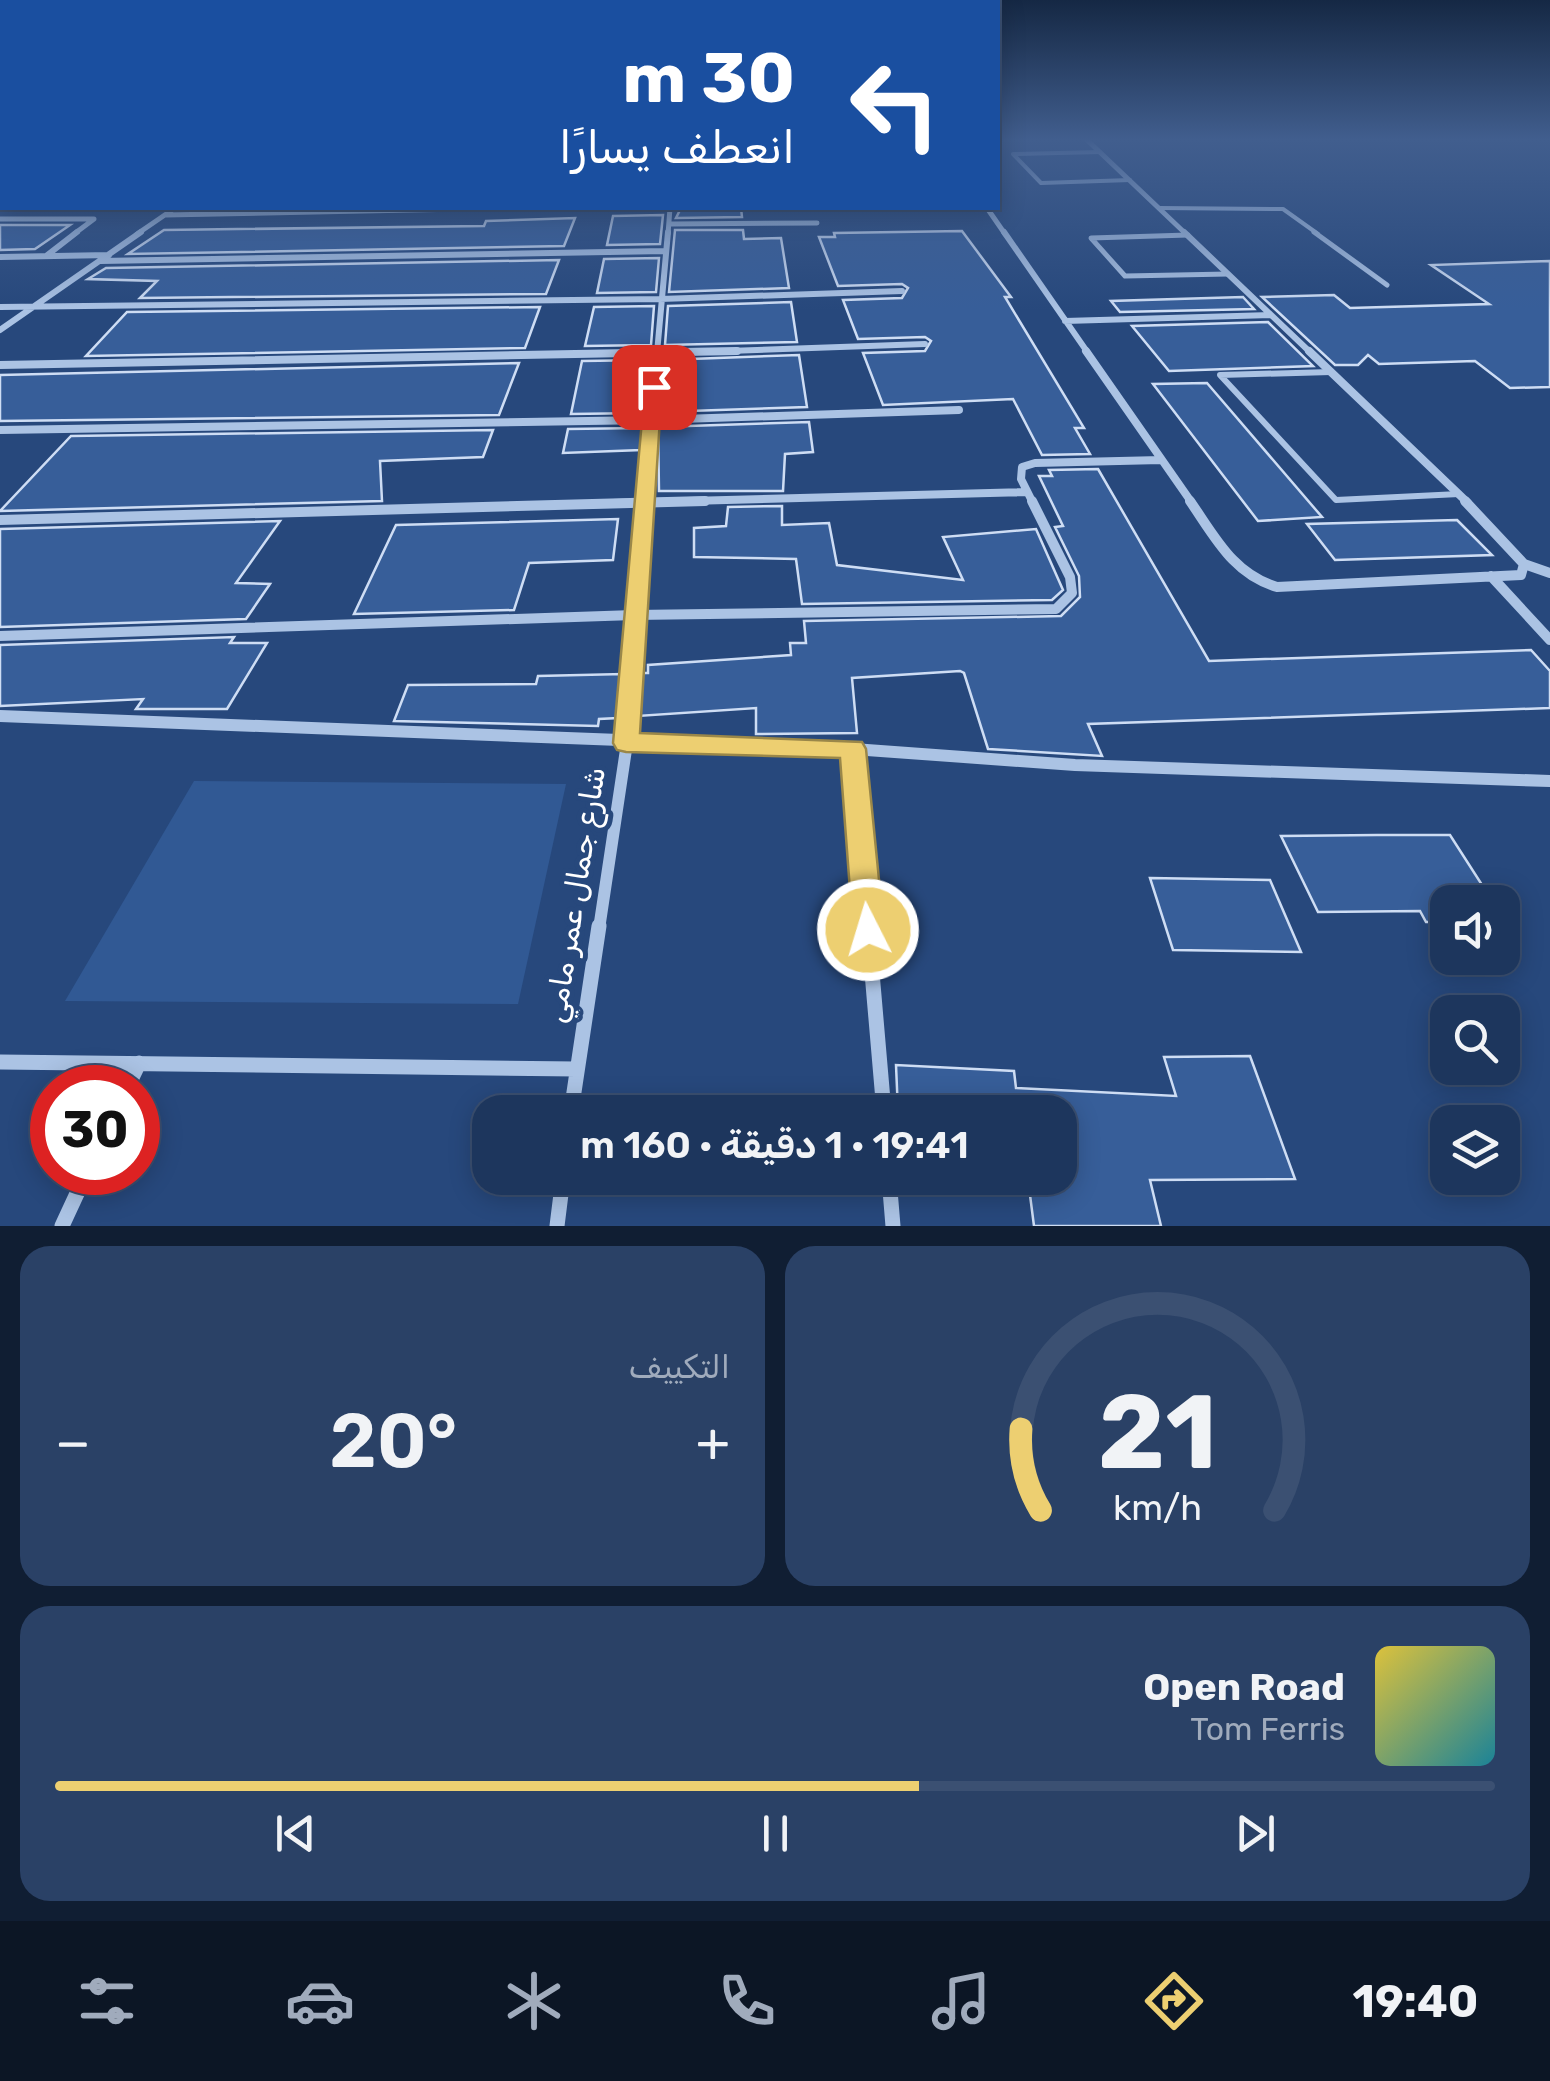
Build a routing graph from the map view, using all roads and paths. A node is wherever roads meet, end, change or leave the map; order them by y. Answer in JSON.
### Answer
{"nodes":[{"id":1,"x":1147,"y":196,"type":"edge"},
{"id":2,"x":1159,"y":208,"type":"junction"},
{"id":3,"x":172,"y":210,"type":"edge"},
{"id":4,"x":293,"y":210,"type":"edge"},
{"id":5,"x":670,"y":210,"type":"edge"},
{"id":6,"x":988,"y":210,"type":"edge"},
{"id":7,"x":165,"y":215,"type":"junction"},
{"id":8,"x":0,"y":220,"type":"edge"},
{"id":9,"x":817,"y":223,"type":"dead end"},
{"id":10,"x":670,"y":224,"type":"junction"},
{"id":11,"x":1188,"y":235,"type":"junction"},
{"id":12,"x":665,"y":252,"type":"junction"},
{"id":13,"x":110,"y":255,"type":"junction"},
{"id":14,"x":46,"y":256,"type":"junction"},
{"id":15,"x":0,"y":257,"type":"edge"},
{"id":16,"x":100,"y":261,"type":"junction"},
{"id":17,"x":1228,"y":274,"type":"junction"},
{"id":18,"x":1386,"y":285,"type":"dead end"},
{"id":19,"x":902,"y":291,"type":"dead end"},
{"id":20,"x":660,"y":299,"type":"junction"},
{"id":21,"x":33,"y":307,"type":"junction"},
{"id":22,"x":0,"y":308,"type":"edge"},
{"id":23,"x":1272,"y":315,"type":"junction"},
{"id":24,"x":1065,"y":321,"type":"junction"},
{"id":25,"x":0,"y":330,"type":"edge"},
{"id":26,"x":925,"y":344,"type":"dead end"},
{"id":27,"x":656,"y":354,"type":"junction"},
{"id":28,"x":0,"y":365,"type":"edge"},
{"id":29,"x":1330,"y":372,"type":"junction"},
{"id":30,"x":959,"y":410,"type":"dead end"},
{"id":31,"x":651,"y":420,"type":"junction"},
{"id":32,"x":0,"y":430,"type":"edge"},
{"id":33,"x":1161,"y":460,"type":"junction"},
{"id":34,"x":1027,"y":492,"type":"junction"},
{"id":35,"x":1459,"y":494,"type":"junction"},
{"id":36,"x":644,"y":503,"type":"junction"},
{"id":37,"x":0,"y":520,"type":"edge"},
{"id":38,"x":1524,"y":564,"type":"junction"},
{"id":39,"x":1550,"y":573,"type":"edge"},
{"id":40,"x":1490,"y":576,"type":"junction"},
{"id":41,"x":634,"y":615,"type":"junction"},
{"id":42,"x":0,"y":636,"type":"edge"},
{"id":43,"x":1550,"y":640,"type":"edge"},
{"id":44,"x":0,"y":716,"type":"edge"},
{"id":45,"x":626,"y":743,"type":"junction"},
{"id":46,"x":852,"y":749,"type":"junction"},
{"id":47,"x":1550,"y":781,"type":"edge"},
{"id":48,"x":0,"y":1062,"type":"edge"},
{"id":49,"x":139,"y":1063,"type":"joint"},
{"id":50,"x":576,"y":1069,"type":"junction"},
{"id":51,"x":573,"y":1095,"type":"edge"},
{"id":52,"x":883,"y":1095,"type":"edge"},
{"id":53,"x":76,"y":1195,"type":"edge"},
{"id":54,"x":561,"y":1195,"type":"edge"},
{"id":55,"x":891,"y":1195,"type":"edge"},
{"id":56,"x":62,"y":1226,"type":"edge"},
{"id":57,"x":557,"y":1226,"type":"edge"},
{"id":58,"x":894,"y":1226,"type":"edge"}],
"edges":[{"from":1,"to":2,"type":"street"},
{"from":2,"to":11,"type":"street"},
{"from":2,"to":18,"type":"lane"},
{"from":3,"to":7,"type":"street"},
{"from":4,"to":7,"type":"street"},
{"from":5,"to":10,"type":"street","name":"شارع جمال عمر مامي"},
{"from":6,"to":24,"type":"street"},
{"from":7,"to":13,"type":"street"},
{"from":8,"to":14,"type":"street"},
{"from":9,"to":10,"type":"street"},
{"from":10,"to":12,"type":"street","name":"شارع جمال عمر مامي"},
{"from":11,"to":17,"type":"street"},
{"from":11,"to":17,"type":"lane"},
{"from":12,"to":16,"type":"street"},
{"from":12,"to":20,"type":"street","name":"شارع جمال عمر مامي"},
{"from":13,"to":14,"type":"street"},
{"from":13,"to":16,"type":"street"},
{"from":14,"to":15,"type":"street"},
{"from":16,"to":21,"type":"street"},
{"from":17,"to":23,"type":"street"},
{"from":19,"to":20,"type":"street"},
{"from":20,"to":21,"type":"street"},
{"from":20,"to":27,"type":"street","name":"شارع جمال عمر مامي"},
{"from":21,"to":22,"type":"street"},
{"from":21,"to":25,"type":"street"},
{"from":23,"to":24,"type":"street"},
{"from":23,"to":29,"type":"street"},
{"from":24,"to":33,"type":"street"},
{"from":26,"to":27,"type":"street"},
{"from":27,"to":28,"type":"street"},
{"from":27,"to":31,"type":"street","name":"شارع جمال عمر مامي"},
{"from":29,"to":35,"type":"street"},
{"from":29,"to":35,"type":"lane"},
{"from":30,"to":31,"type":"street"},
{"from":31,"to":32,"type":"street"},
{"from":31,"to":36,"type":"street","name":"شارع جمال عمر مامي"},
{"from":33,"to":34,"type":"street"},
{"from":33,"to":40,"type":"street"},
{"from":34,"to":36,"type":"street"},
{"from":34,"to":41,"type":"street"},
{"from":35,"to":38,"type":"street"},
{"from":36,"to":37,"type":"street"},
{"from":36,"to":41,"type":"street","name":"شارع جمال عمر مامي"},
{"from":38,"to":39,"type":"street"},
{"from":38,"to":40,"type":"street"},
{"from":40,"to":43,"type":"street"},
{"from":41,"to":42,"type":"street"},
{"from":41,"to":45,"type":"street","name":"شارع جمال عمر مامي"},
{"from":44,"to":45,"type":"street"},
{"from":45,"to":46,"type":"street"},
{"from":45,"to":50,"type":"street","name":"شارع جمال عمر مامي"},
{"from":46,"to":47,"type":"street"},
{"from":46,"to":52,"type":"street"},
{"from":48,"to":49,"type":"street"},
{"from":49,"to":50,"type":"street"},
{"from":50,"to":51,"type":"street","name":"شارع جمال عمر مامي"},
{"from":53,"to":56,"type":"street"},
{"from":54,"to":57,"type":"street"},
{"from":55,"to":58,"type":"street"}]}
